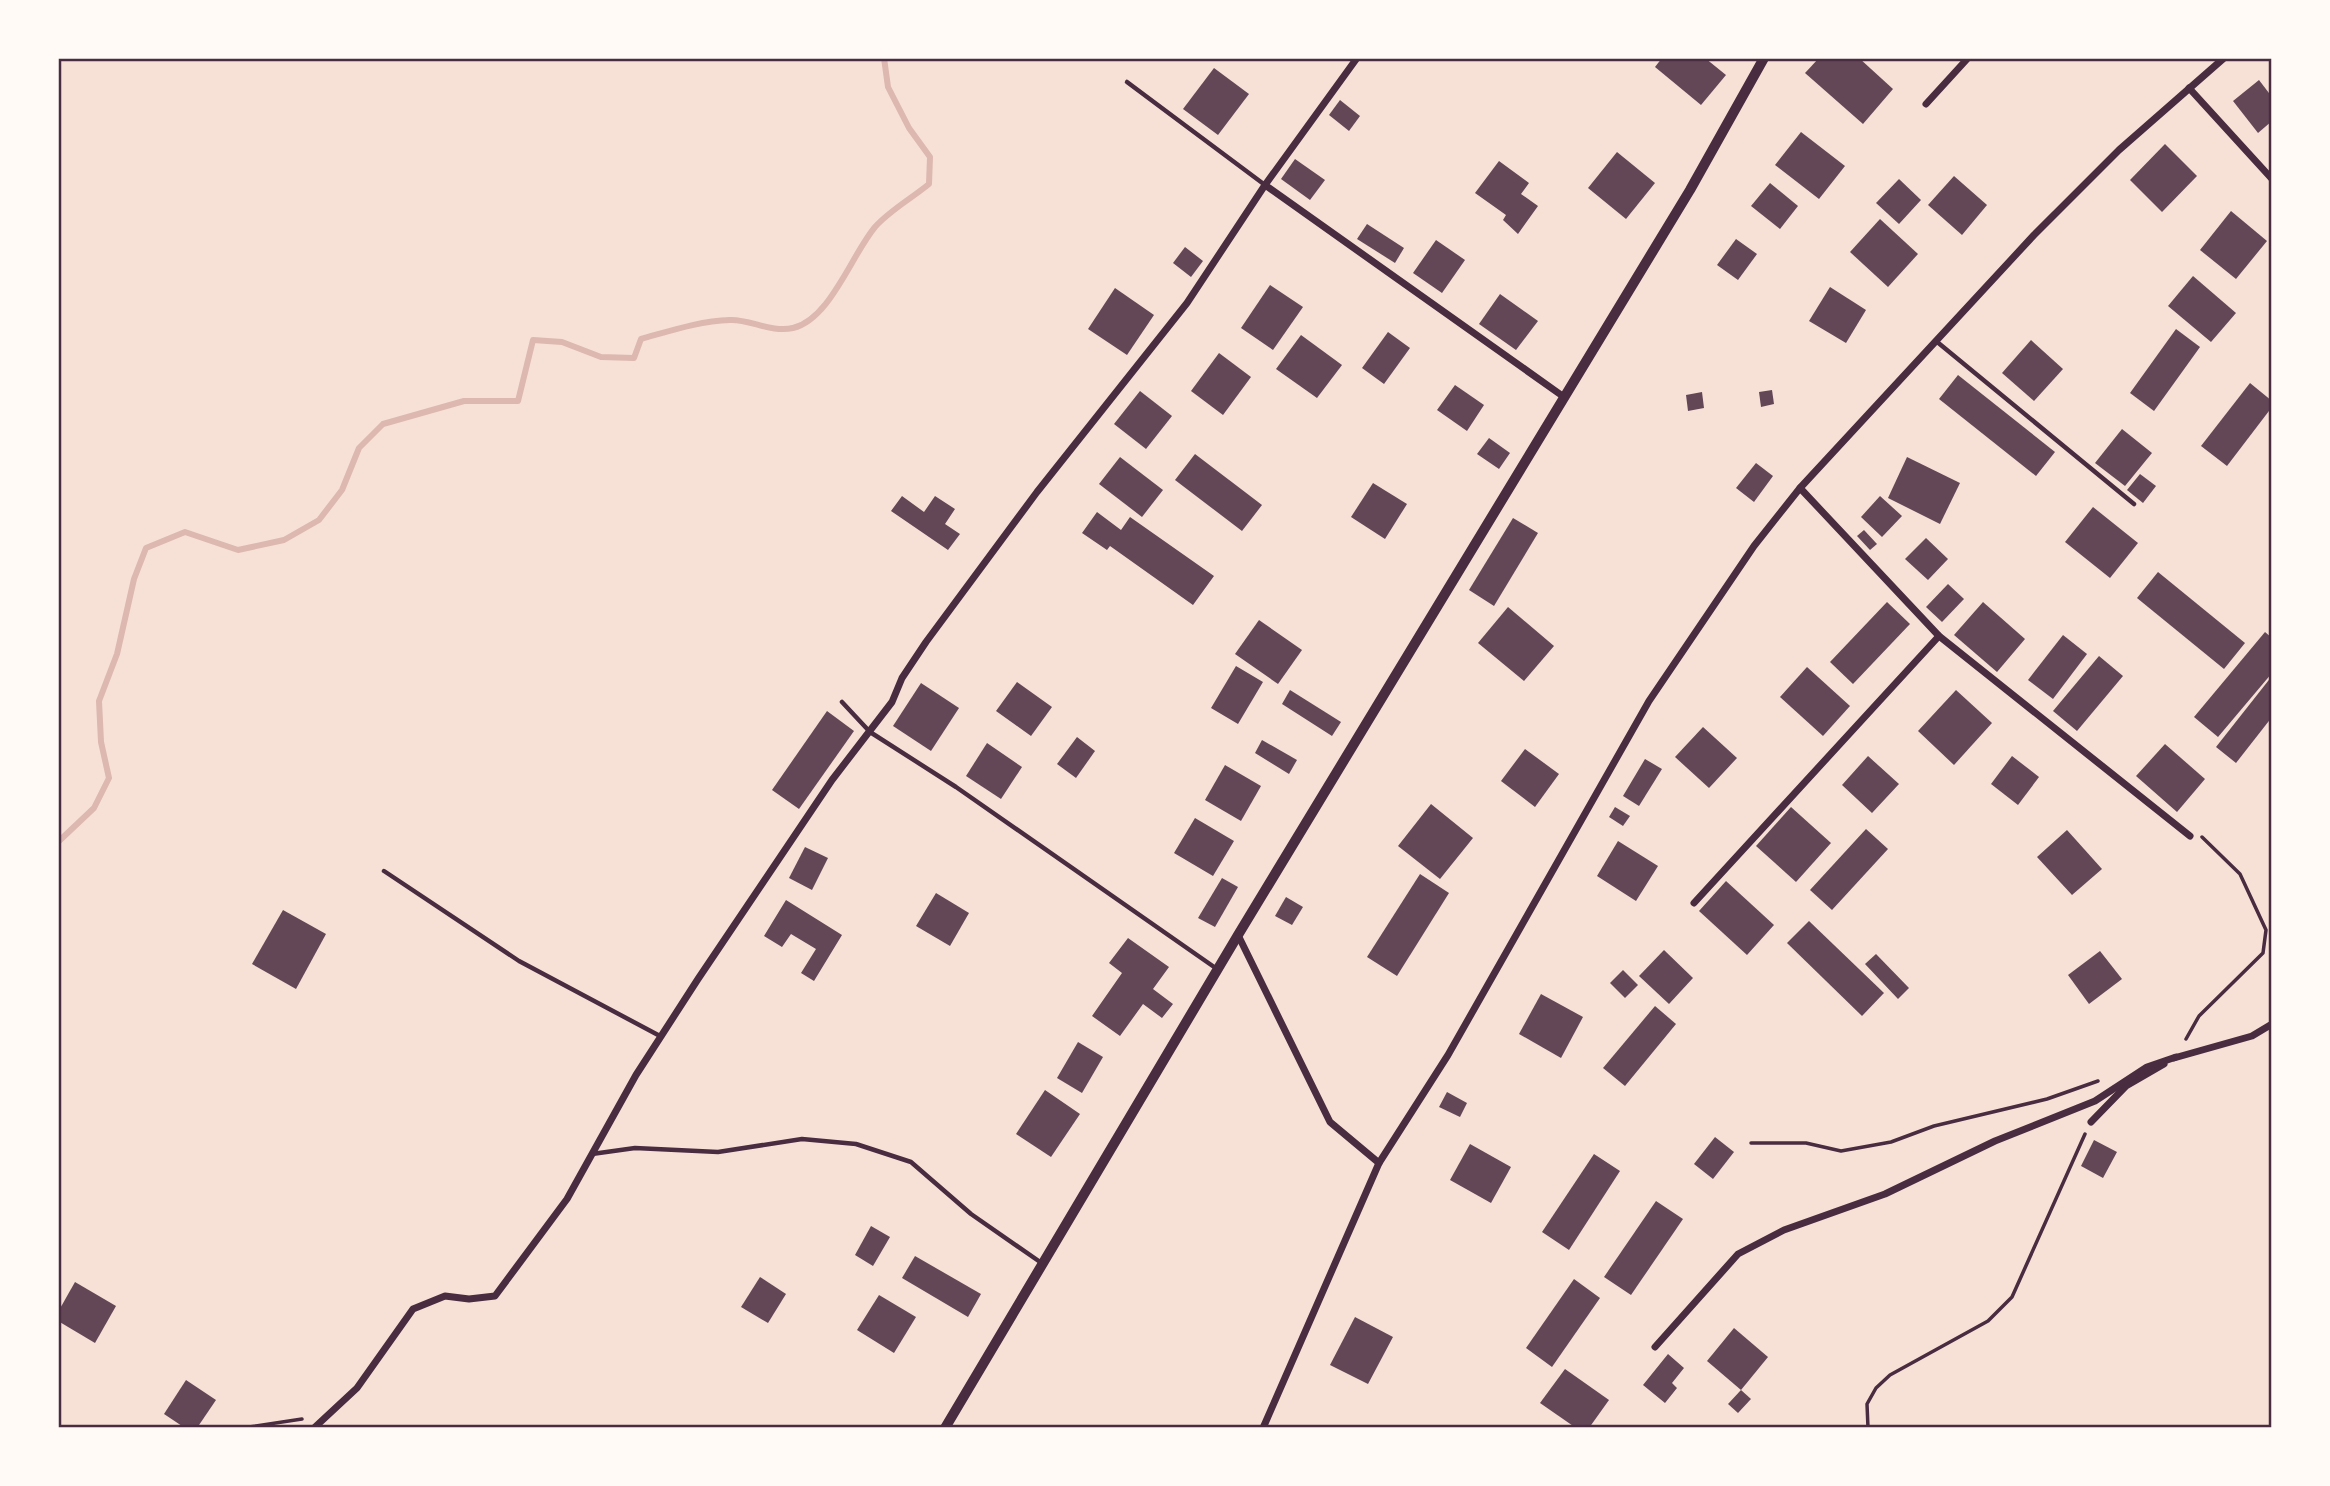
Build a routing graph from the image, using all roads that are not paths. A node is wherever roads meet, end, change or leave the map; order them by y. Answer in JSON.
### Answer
{"nodes":[{"id":1,"x":1357,"y":58,"type":"edge"},
{"id":2,"x":1764,"y":58,"type":"edge"},
{"id":3,"x":1968,"y":58,"type":"edge"},
{"id":4,"x":2224,"y":58,"type":"edge"},
{"id":5,"x":1127,"y":82,"type":"dead end"},
{"id":6,"x":2189,"y":88,"type":"junction"},
{"id":7,"x":1926,"y":104,"type":"dead end"},
{"id":8,"x":2272,"y":179,"type":"edge"},
{"id":9,"x":1265,"y":185,"type":"junction"},
{"id":10,"x":1935,"y":341,"type":"junction"},
{"id":11,"x":1564,"y":397,"type":"junction"},
{"id":12,"x":1800,"y":488,"type":"junction"},
{"id":13,"x":2134,"y":504,"type":"dead end"},
{"id":14,"x":1939,"y":636,"type":"junction"},
{"id":15,"x":842,"y":702,"type":"dead end"},
{"id":16,"x":870,"y":732,"type":"junction"},
{"id":17,"x":2190,"y":836,"type":"road end"},
{"id":18,"x":384,"y":871,"type":"dead end"},
{"id":19,"x":1694,"y":903,"type":"dead end"},
{"id":20,"x":1238,"y":935,"type":"junction"},
{"id":21,"x":1218,"y":970,"type":"junction"},
{"id":22,"x":2272,"y":1024,"type":"edge"},
{"id":23,"x":661,"y":1037,"type":"junction"},
{"id":24,"x":2176,"y":1057,"type":"junction"},
{"id":25,"x":2091,"y":1122,"type":"road end"},
{"id":26,"x":592,"y":1154,"type":"junction"},
{"id":27,"x":1379,"y":1163,"type":"junction"},
{"id":28,"x":1044,"y":1264,"type":"junction"},
{"id":29,"x":1655,"y":1346,"type":"dead end"},
{"id":30,"x":314,"y":1428,"type":"edge"},
{"id":31,"x":945,"y":1428,"type":"edge"},
{"id":32,"x":1263,"y":1428,"type":"edge"}],
"edges":[{"from":1,"to":9,"type":"street"},
{"from":2,"to":11,"type":"street"},
{"from":3,"to":7,"type":"street"},
{"from":4,"to":6,"type":"street"},
{"from":5,"to":9,"type":"lane"},
{"from":6,"to":8,"type":"street"},
{"from":6,"to":10,"type":"street"},
{"from":9,"to":11,"type":"street"},
{"from":9,"to":16,"type":"street"},
{"from":10,"to":12,"type":"street"},
{"from":10,"to":13,"type":"lane"},
{"from":11,"to":20,"type":"street"},
{"from":12,"to":14,"type":"street"},
{"from":12,"to":27,"type":"street"},
{"from":14,"to":17,"type":"street"},
{"from":14,"to":19,"type":"street"},
{"from":15,"to":16,"type":"lane"},
{"from":16,"to":21,"type":"lane"},
{"from":16,"to":23,"type":"street"},
{"from":18,"to":23,"type":"lane"},
{"from":20,"to":21,"type":"street"},
{"from":20,"to":27,"type":"street"},
{"from":21,"to":28,"type":"street"},
{"from":22,"to":24,"type":"street"},
{"from":23,"to":26,"type":"street"},
{"from":24,"to":25,"type":"street"},
{"from":24,"to":29,"type":"street"},
{"from":26,"to":28,"type":"lane"},
{"from":26,"to":30,"type":"street"},
{"from":27,"to":32,"type":"street"},
{"from":28,"to":31,"type":"street"}]}
